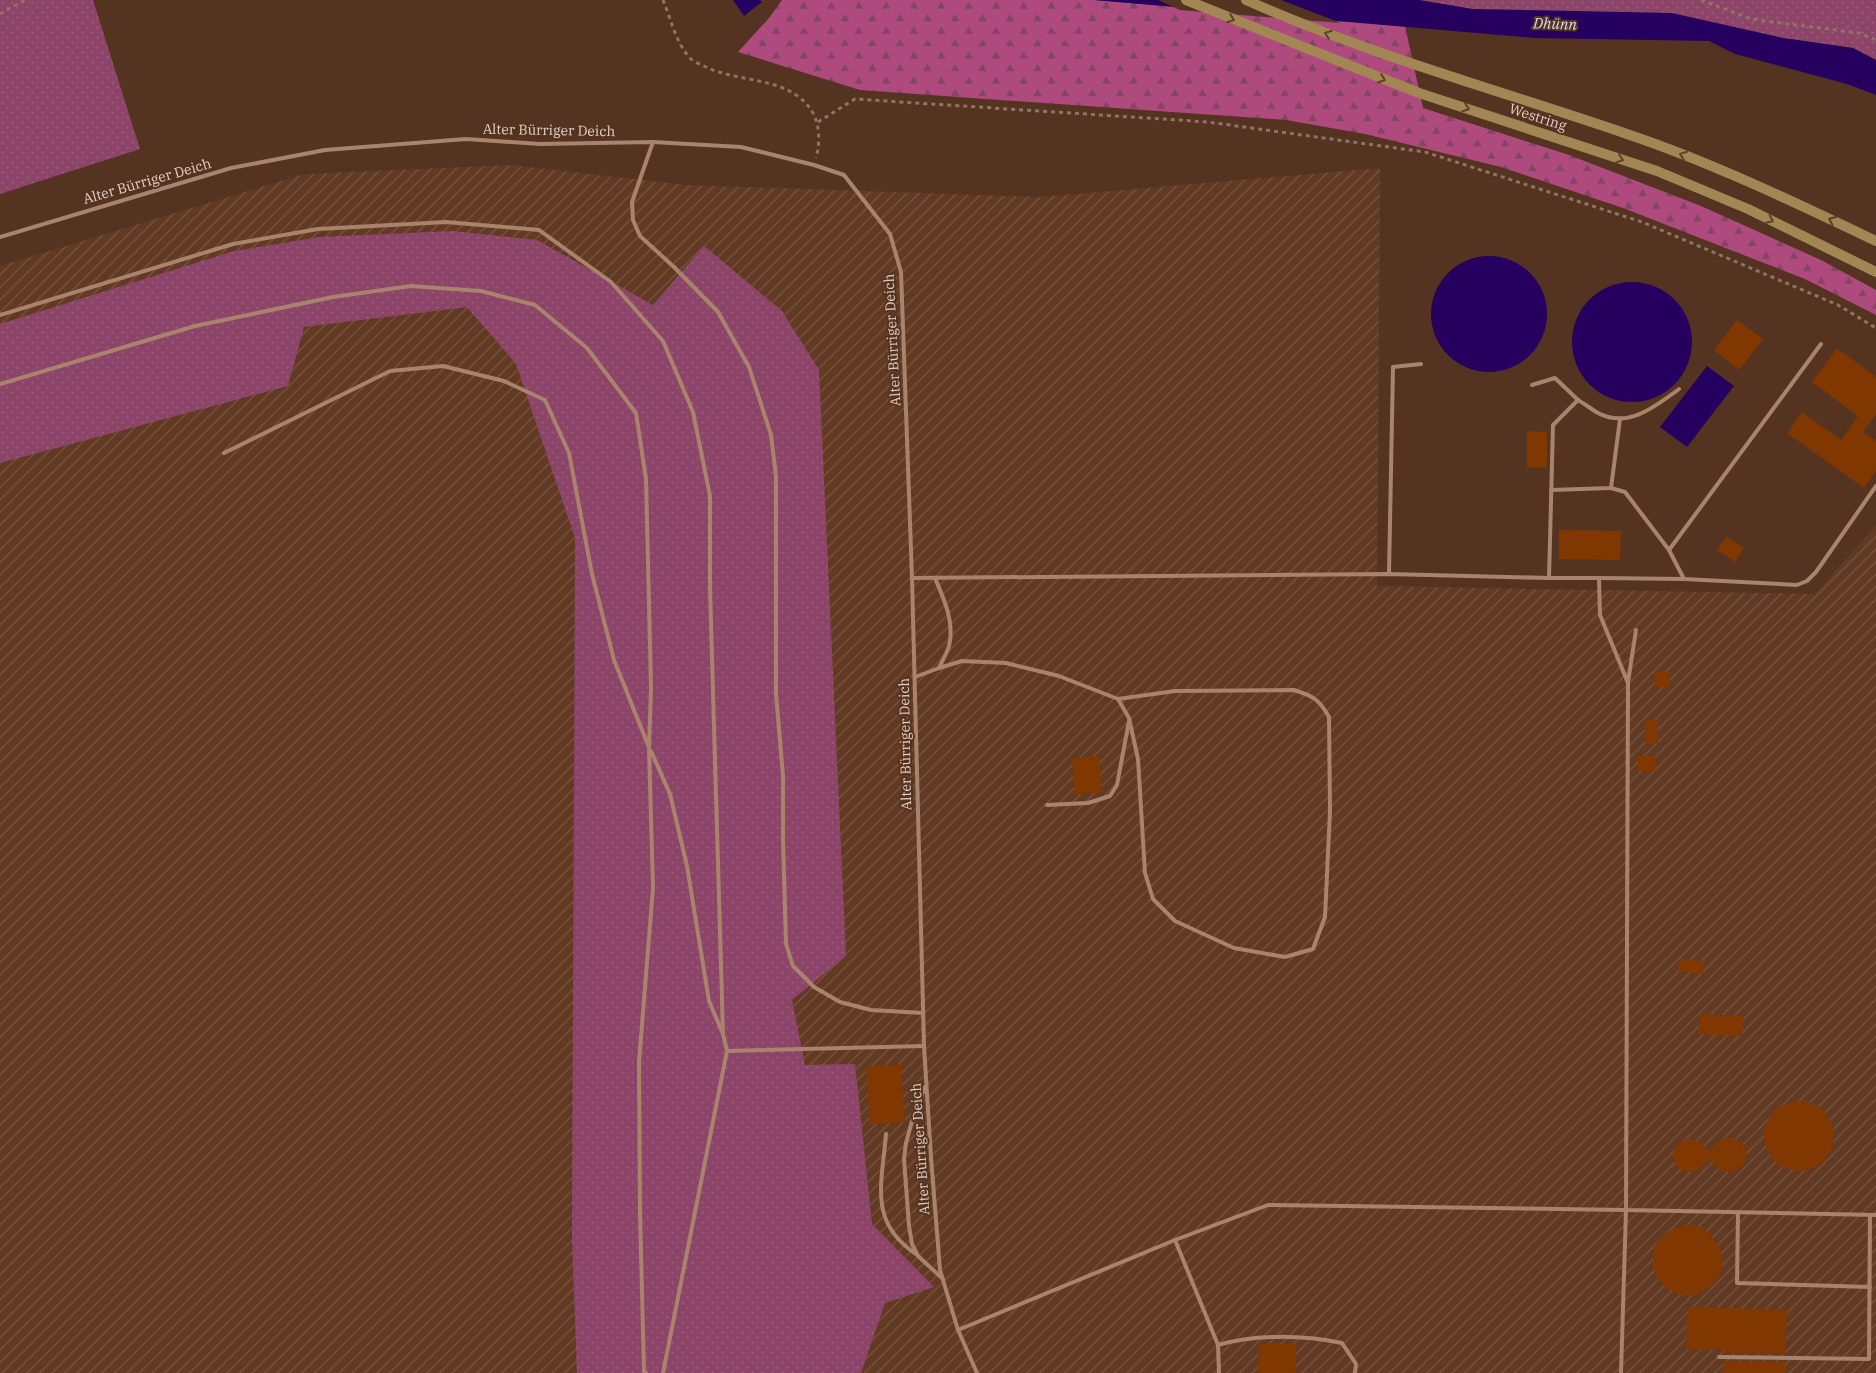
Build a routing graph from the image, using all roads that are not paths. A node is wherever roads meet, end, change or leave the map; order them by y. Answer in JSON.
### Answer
{"nodes":[{"id":1,"x":1186,"y":0,"type":"edge"},
{"id":2,"x":1246,"y":0,"type":"edge"},
{"id":3,"x":653,"y":142,"type":"junction"},
{"id":4,"x":0,"y":237,"type":"edge"},
{"id":5,"x":1876,"y":241,"type":"edge"},
{"id":6,"x":1876,"y":272,"type":"edge"},
{"id":7,"x":0,"y":315,"type":"edge"},
{"id":8,"x":1821,"y":344,"type":"dead end"},
{"id":9,"x":1421,"y":364,"type":"dead end"},
{"id":10,"x":0,"y":384,"type":"edge"},
{"id":11,"x":1532,"y":385,"type":"dead end"},
{"id":12,"x":1679,"y":389,"type":"dead end"},
{"id":13,"x":1578,"y":400,"type":"junction"},
{"id":14,"x":1620,"y":419,"type":"junction"},
{"id":15,"x":224,"y":452,"type":"dead end"},
{"id":16,"x":1876,"y":486,"type":"edge"},
{"id":17,"x":1611,"y":488,"type":"junction"},
{"id":18,"x":1551,"y":490,"type":"junction"},
{"id":19,"x":1669,"y":550,"type":"junction"},
{"id":20,"x":1389,"y":574,"type":"junction"},
{"id":21,"x":912,"y":578,"type":"junction"},
{"id":22,"x":935,"y":578,"type":"junction"},
{"id":23,"x":1549,"y":578,"type":"junction"},
{"id":24,"x":1599,"y":578,"type":"junction"},
{"id":25,"x":1684,"y":579,"type":"junction"},
{"id":26,"x":1636,"y":630,"type":"dead end"},
{"id":27,"x":939,"y":668,"type":"junction"},
{"id":28,"x":915,"y":677,"type":"junction"},
{"id":29,"x":1628,"y":683,"type":"junction"},
{"id":30,"x":1118,"y":699,"type":"junction"},
{"id":31,"x":1129,"y":718,"type":"junction"},
{"id":32,"x":649,"y":748,"type":"junction"},
{"id":33,"x":1047,"y":805,"type":"dead end"},
{"id":34,"x":923,"y":1013,"type":"junction"},
{"id":35,"x":723,"y":1034,"type":"junction"},
{"id":36,"x":924,"y":1046,"type":"junction"},
{"id":37,"x":727,"y":1051,"type":"junction"},
{"id":38,"x":926,"y":1085,"type":"junction"},
{"id":39,"x":886,"y":1134,"type":"dead end"},
{"id":40,"x":1626,"y":1210,"type":"junction"},
{"id":41,"x":1738,"y":1213,"type":"junction"},
{"id":42,"x":1870,"y":1215,"type":"junction"},
{"id":43,"x":1876,"y":1215,"type":"edge"},
{"id":44,"x":1175,"y":1240,"type":"junction"},
{"id":45,"x":918,"y":1256,"type":"junction"},
{"id":46,"x":943,"y":1280,"type":"junction"},
{"id":47,"x":1870,"y":1287,"type":"junction"},
{"id":48,"x":958,"y":1330,"type":"junction"},
{"id":49,"x":1218,"y":1345,"type":"junction"},
{"id":50,"x":1719,"y":1358,"type":"dead end"},
{"id":51,"x":646,"y":1373,"type":"edge"},
{"id":52,"x":662,"y":1373,"type":"edge"},
{"id":53,"x":976,"y":1373,"type":"edge"},
{"id":54,"x":1219,"y":1373,"type":"edge"},
{"id":55,"x":1355,"y":1373,"type":"edge"},
{"id":56,"x":1621,"y":1373,"type":"edge"}],
"edges":[{"from":1,"to":6,"type":"main road","name":"Westring","one_way":true},
{"from":5,"to":2,"type":"main road","name":"Westring","one_way":true},
{"from":3,"to":4,"type":"lane","name":"Alter Bürriger Deich"},
{"from":3,"to":21,"type":"lane","name":"Alter Bürriger Deich"},
{"from":3,"to":34,"type":"lane"},
{"from":7,"to":35,"type":"lane"},
{"from":8,"to":19,"type":"lane"},
{"from":9,"to":20,"type":"lane"},
{"from":10,"to":32,"type":"lane"},
{"from":11,"to":13,"type":"lane"},
{"from":12,"to":14,"type":"lane"},
{"from":13,"to":14,"type":"lane"},
{"from":13,"to":18,"type":"lane"},
{"from":14,"to":17,"type":"lane"},
{"from":15,"to":32,"type":"lane"},
{"from":16,"to":25,"type":"lane"},
{"from":17,"to":18,"type":"lane"},
{"from":17,"to":19,"type":"lane"},
{"from":18,"to":23,"type":"lane"},
{"from":19,"to":25,"type":"lane"},
{"from":20,"to":22,"type":"lane"},
{"from":20,"to":23,"type":"lane"},
{"from":21,"to":22,"type":"lane"},
{"from":21,"to":28,"type":"lane","name":"Alter Bürriger Deich"},
{"from":22,"to":27,"type":"lane"},
{"from":23,"to":24,"type":"lane"},
{"from":24,"to":25,"type":"lane"},
{"from":24,"to":29,"type":"lane"},
{"from":26,"to":29,"type":"lane"},
{"from":27,"to":28,"type":"lane"},
{"from":27,"to":30,"type":"lane"},
{"from":28,"to":34,"type":"lane","name":"Alter Bürriger Deich"},
{"from":29,"to":40,"type":"lane"},
{"from":30,"to":31,"type":"lane"},
{"from":30,"to":31,"type":"lane"},
{"from":31,"to":33,"type":"lane"},
{"from":32,"to":35,"type":"lane"},
{"from":32,"to":51,"type":"lane"},
{"from":34,"to":36,"type":"lane","name":"Alter Bürriger Deich"},
{"from":35,"to":37,"type":"lane"},
{"from":36,"to":37,"type":"lane"},
{"from":36,"to":38,"type":"lane","name":"Alter Bürriger Deich"},
{"from":37,"to":52,"type":"lane"},
{"from":38,"to":45,"type":"lane"},
{"from":38,"to":46,"type":"lane","name":"Alter Bürriger Deich"},
{"from":39,"to":45,"type":"lane"},
{"from":40,"to":41,"type":"lane"},
{"from":40,"to":44,"type":"lane"},
{"from":40,"to":56,"type":"lane"},
{"from":41,"to":42,"type":"lane"},
{"from":41,"to":47,"type":"lane"},
{"from":42,"to":43,"type":"lane"},
{"from":42,"to":47,"type":"lane"},
{"from":44,"to":48,"type":"lane"},
{"from":44,"to":49,"type":"lane"},
{"from":45,"to":46,"type":"lane"},
{"from":46,"to":48,"type":"lane","name":"Alter Bürriger Deich"},
{"from":47,"to":50,"type":"lane"},
{"from":48,"to":53,"type":"lane","name":"Alter Bürriger Deich"},
{"from":49,"to":54,"type":"lane"},
{"from":49,"to":55,"type":"lane"}]}
